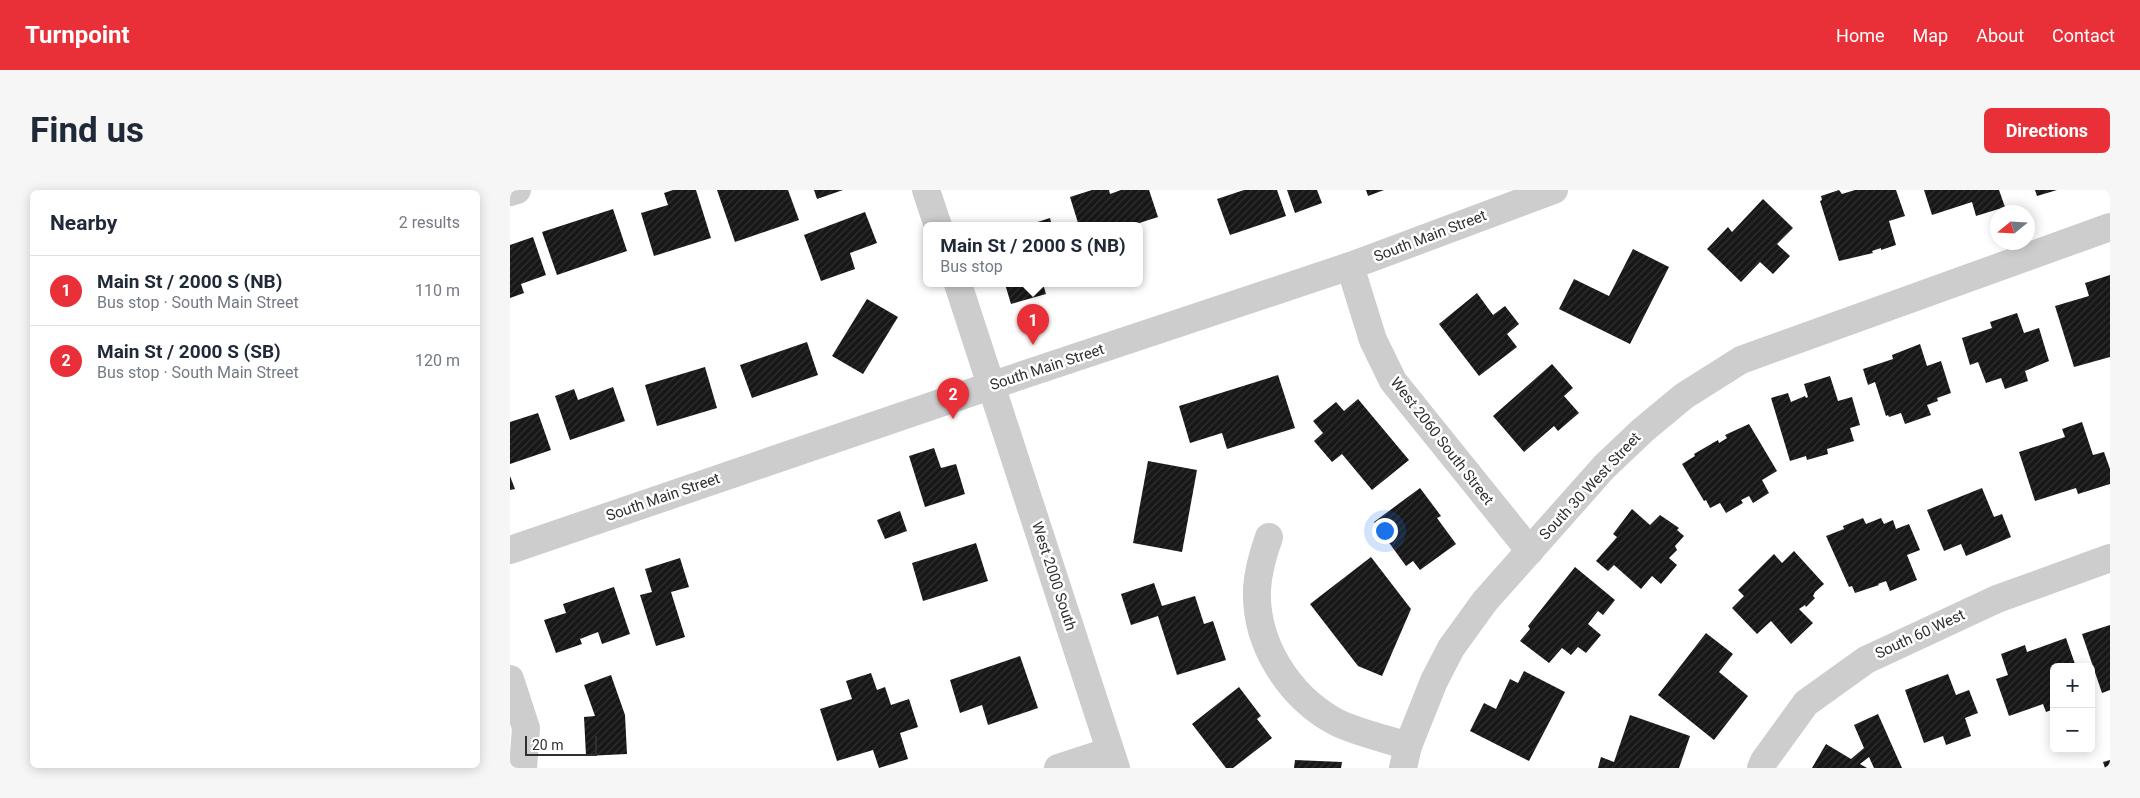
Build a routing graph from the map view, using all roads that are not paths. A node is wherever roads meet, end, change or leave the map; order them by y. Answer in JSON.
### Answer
{"nodes":[{"id":1,"x":516,"y":190,"type":"edge"},
{"id":2,"x":926,"y":190,"type":"edge"},
{"id":3,"x":1554,"y":190,"type":"edge"},
{"id":4,"x":510,"y":192,"type":"edge"},
{"id":5,"x":937,"y":222,"type":"edge"},
{"id":6,"x":2110,"y":227,"type":"edge"},
{"id":7,"x":1350,"y":266,"type":"junction"},
{"id":8,"x":959,"y":287,"type":"edge"},
{"id":9,"x":993,"y":385,"type":"junction"},
{"id":10,"x":1269,"y":537,"type":"dead end"},
{"id":11,"x":510,"y":550,"type":"edge"},
{"id":12,"x":1530,"y":551,"type":"junction"},
{"id":13,"x":2110,"y":558,"type":"edge"},
{"id":14,"x":510,"y":679,"type":"edge"},
{"id":15,"x":1406,"y":757,"type":"edge"},
{"id":16,"x":1113,"y":760,"type":"edge"},
{"id":17,"x":1762,"y":764,"type":"edge"},
{"id":18,"x":523,"y":768,"type":"edge"},
{"id":19,"x":1058,"y":768,"type":"edge"}],
"edges":[{"from":1,"to":4,"type":"street"},
{"from":2,"to":5,"type":"street"},
{"from":3,"to":7,"type":"street","name":"South Main Street"},
{"from":6,"to":12,"type":"street","name":"South 30 West Street"},
{"from":7,"to":9,"type":"street","name":"South Main Street"},
{"from":7,"to":12,"type":"street","name":"West 2060 South Street"},
{"from":8,"to":9,"type":"street","name":"West 2000 South"},
{"from":9,"to":11,"type":"street","name":"South Main Street"},
{"from":9,"to":16,"type":"street","name":"West 2000 South"},
{"from":10,"to":15,"type":"street"},
{"from":12,"to":15,"type":"street","name":"South 30 West Street"},
{"from":13,"to":17,"type":"street","name":"South 60 West"},
{"from":14,"to":18,"type":"street"},
{"from":16,"to":19,"type":"street"}]}
